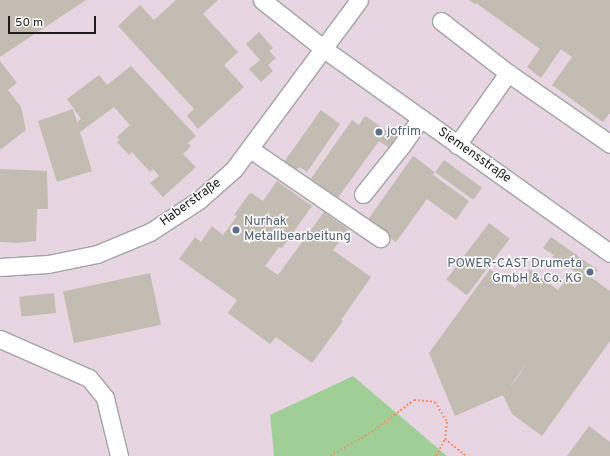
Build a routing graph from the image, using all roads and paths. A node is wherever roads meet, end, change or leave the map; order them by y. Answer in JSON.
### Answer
{"nodes":[{"id":1,"x":262,"y":0,"type":"edge"},
{"id":2,"x":359,"y":0,"type":"edge"},
{"id":3,"x":441,"y":21,"type":"dead end"},
{"id":4,"x":324,"y":49,"type":"junction"},
{"id":5,"x":508,"y":74,"type":"junction"},
{"id":6,"x":421,"y":118,"type":"junction"},
{"id":7,"x":610,"y":144,"type":"edge"},
{"id":8,"x":457,"y":145,"type":"junction"},
{"id":9,"x":250,"y":148,"type":"junction"},
{"id":10,"x":363,"y":194,"type":"dead end"},
{"id":11,"x":380,"y":238,"type":"dead end"},
{"id":12,"x":610,"y":253,"type":"edge"},
{"id":13,"x":0,"y":267,"type":"edge"},
{"id":14,"x":0,"y":339,"type":"edge"},
{"id":15,"x":446,"y":438,"type":"junction"},
{"id":16,"x":119,"y":456,"type":"edge"},
{"id":17,"x":330,"y":456,"type":"edge"},
{"id":18,"x":436,"y":456,"type":"edge"},
{"id":19,"x":466,"y":456,"type":"edge"}],
"edges":[{"from":1,"to":4,"type":"street","name":"Siemensstraße"},
{"from":2,"to":4,"type":"street","name":"Haberstraße"},
{"from":3,"to":5,"type":"street"},
{"from":4,"to":6,"type":"street","name":"Siemensstraße"},
{"from":4,"to":9,"type":"street","name":"Haberstraße"},
{"from":5,"to":7,"type":"street"},
{"from":5,"to":8,"type":"street"},
{"from":6,"to":8,"type":"street","name":"Siemensstraße"},
{"from":6,"to":10,"type":"street"},
{"from":8,"to":12,"type":"street","name":"Siemensstraße"},
{"from":9,"to":11,"type":"street"},
{"from":9,"to":13,"type":"street","name":"Haberstraße"},
{"from":14,"to":16,"type":"street"},
{"from":15,"to":17,"type":"path"},
{"from":15,"to":18,"type":"path"},
{"from":15,"to":19,"type":"path"}]}
